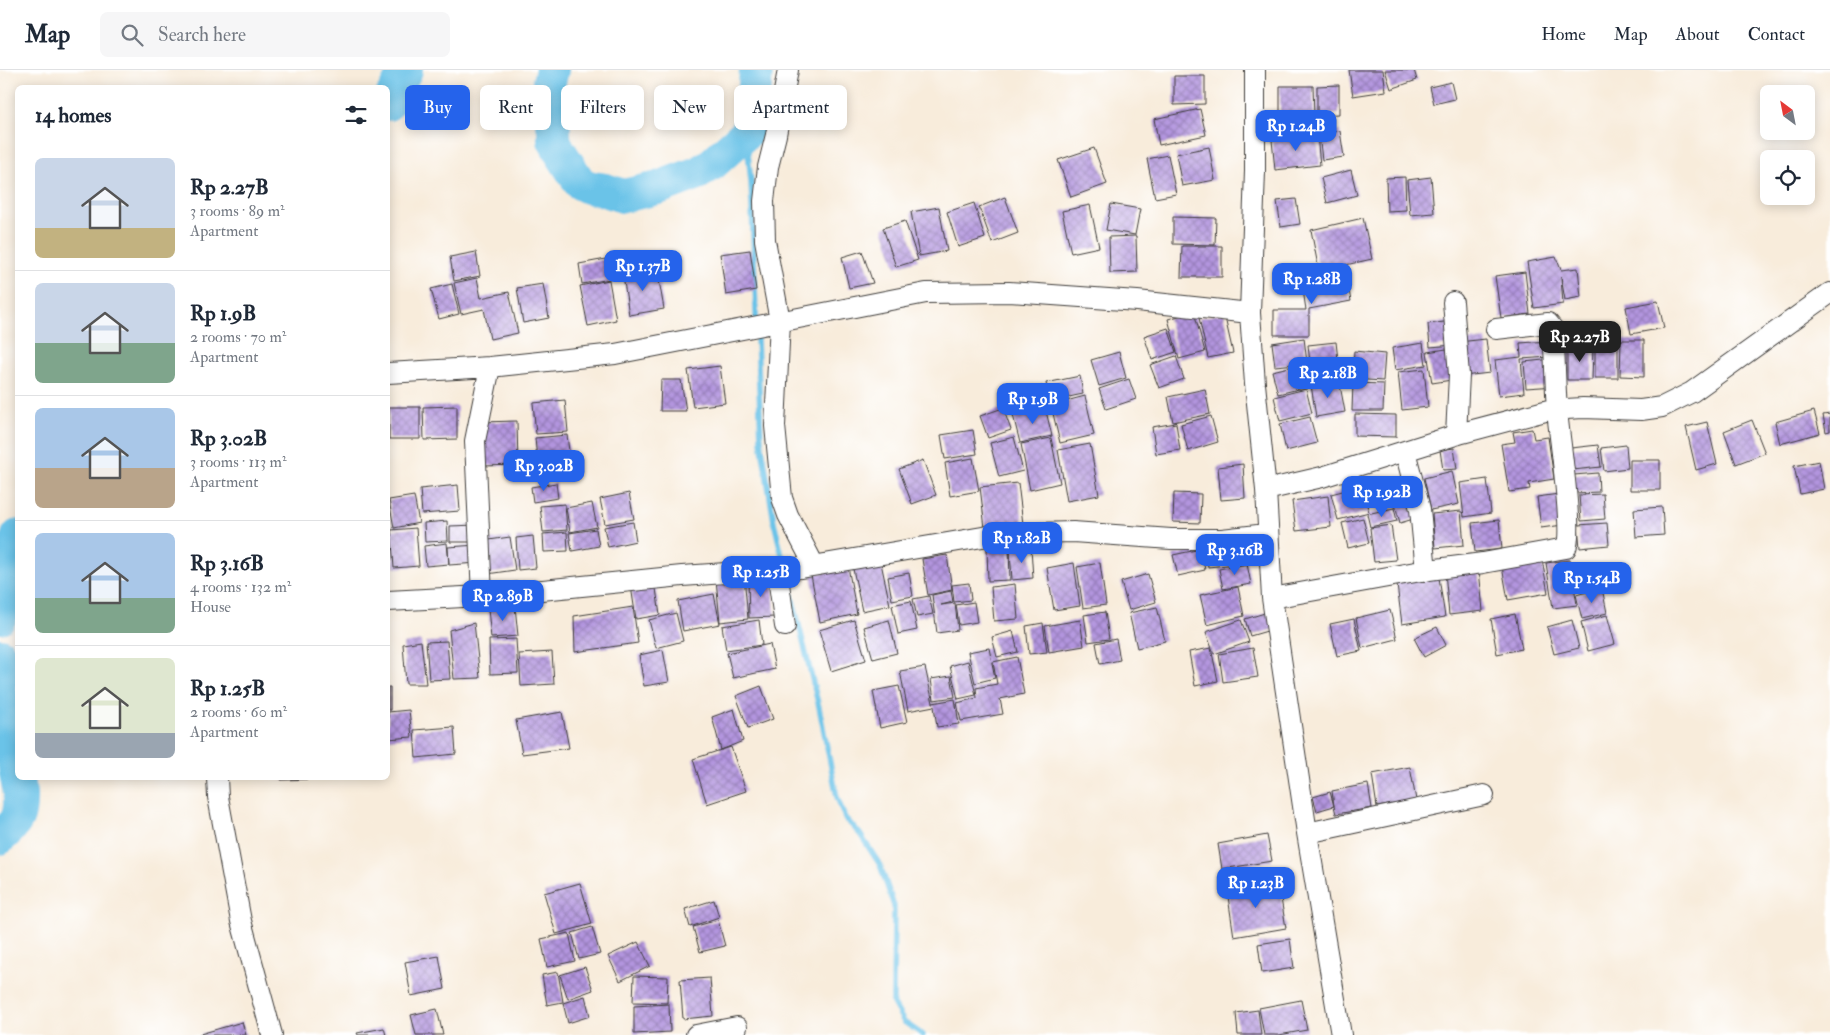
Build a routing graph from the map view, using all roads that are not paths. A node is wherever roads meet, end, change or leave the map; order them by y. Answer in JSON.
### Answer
{"nodes":[{"id":1,"x":788,"y":70,"type":"edge"},
{"id":2,"x":1255,"y":70,"type":"edge"},
{"id":3,"x":1830,"y":294,"type":"edge"},
{"id":4,"x":1453,"y":302,"type":"dead end"},
{"id":5,"x":1250,"y":313,"type":"junction"},
{"id":6,"x":762,"y":325,"type":"junction"},
{"id":7,"x":1496,"y":329,"type":"dead end"},
{"id":8,"x":490,"y":367,"type":"junction"},
{"id":9,"x":390,"y":373,"type":"edge"},
{"id":10,"x":1557,"y":409,"type":"junction"},
{"id":11,"x":1456,"y":436,"type":"junction"},
{"id":12,"x":1405,"y":451,"type":"junction"},
{"id":13,"x":1266,"y":490,"type":"junction"},
{"id":14,"x":1267,"y":534,"type":"junction"},
{"id":15,"x":793,"y":568,"type":"junction"},
{"id":16,"x":1426,"y":570,"type":"junction"},
{"id":17,"x":482,"y":596,"type":"junction"},
{"id":18,"x":1272,"y":598,"type":"junction"},
{"id":19,"x":390,"y":601,"type":"edge"},
{"id":20,"x":785,"y":626,"type":"dead end"},
{"id":21,"x":217,"y":780,"type":"edge"},
{"id":22,"x":1484,"y":795,"type":"dead end"},
{"id":23,"x":1307,"y":833,"type":"junction"},
{"id":24,"x":737,"y":1028,"type":"dead end"},
{"id":25,"x":272,"y":1035,"type":"edge"},
{"id":26,"x":696,"y":1035,"type":"edge"},
{"id":27,"x":1341,"y":1035,"type":"edge"}],
"edges":[{"from":1,"to":6,"type":"street"},
{"from":2,"to":5,"type":"street"},
{"from":3,"to":10,"type":"street"},
{"from":4,"to":11,"type":"street"},
{"from":5,"to":6,"type":"street"},
{"from":5,"to":13,"type":"street"},
{"from":6,"to":8,"type":"street"},
{"from":6,"to":15,"type":"street"},
{"from":7,"to":10,"type":"street"},
{"from":8,"to":9,"type":"street"},
{"from":8,"to":17,"type":"street"},
{"from":10,"to":11,"type":"street"},
{"from":10,"to":16,"type":"street"},
{"from":11,"to":12,"type":"street"},
{"from":12,"to":13,"type":"street"},
{"from":12,"to":16,"type":"street"},
{"from":13,"to":14,"type":"street"},
{"from":14,"to":15,"type":"street"},
{"from":14,"to":18,"type":"street"},
{"from":15,"to":17,"type":"street"},
{"from":15,"to":20,"type":"street"},
{"from":16,"to":18,"type":"street"},
{"from":17,"to":19,"type":"street"},
{"from":18,"to":23,"type":"street"},
{"from":21,"to":25,"type":"street"},
{"from":22,"to":23,"type":"street"},
{"from":23,"to":27,"type":"street"},
{"from":24,"to":26,"type":"street"}]}
